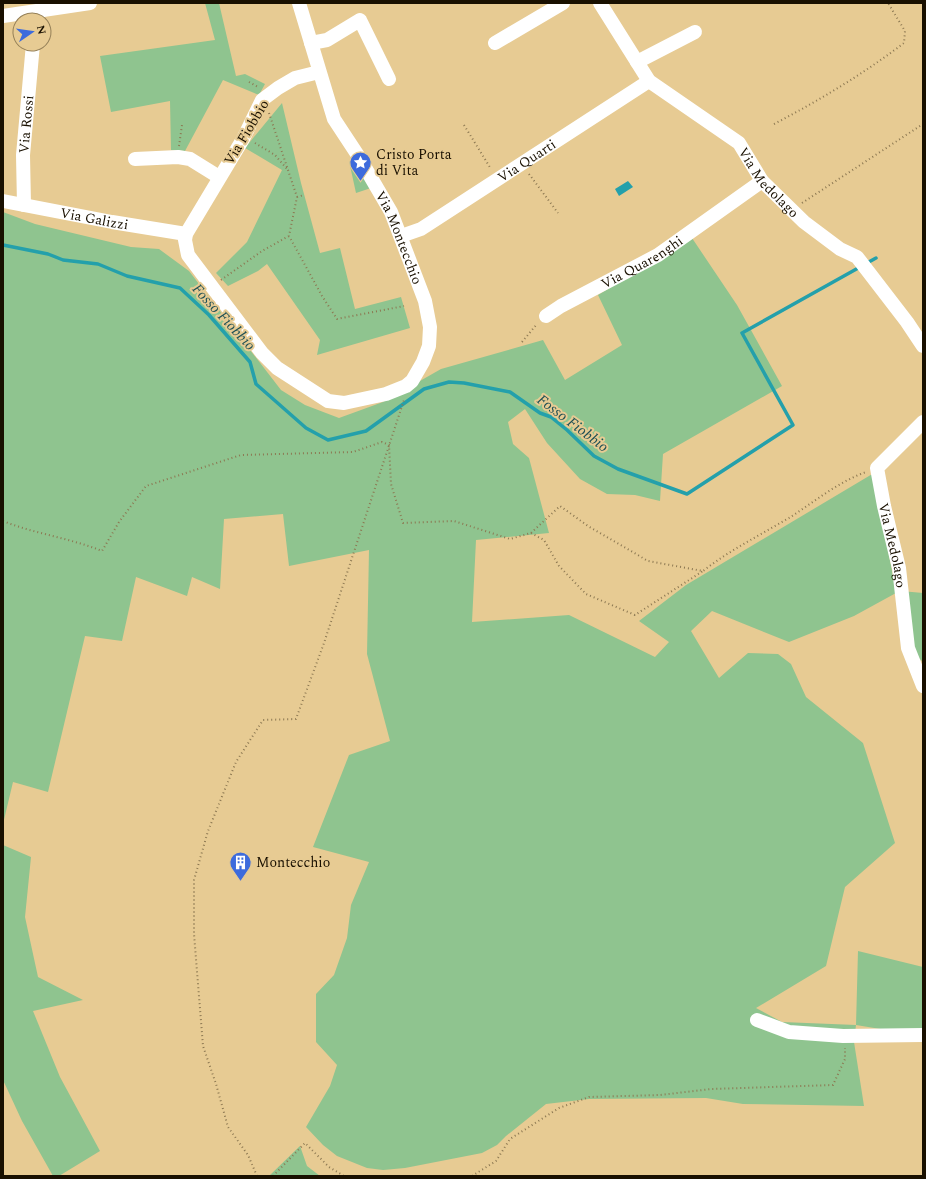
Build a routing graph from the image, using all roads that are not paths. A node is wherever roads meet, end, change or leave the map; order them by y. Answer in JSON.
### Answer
{"nodes":[{"id":1,"x":90,"y":3,"type":"edge"},
{"id":2,"x":299,"y":3,"type":"edge"},
{"id":3,"x":563,"y":3,"type":"edge"},
{"id":4,"x":600,"y":3,"type":"edge"},
{"id":5,"x":51,"y":12,"type":"edge"},
{"id":6,"x":695,"y":32,"type":"dead end"},
{"id":7,"x":495,"y":43,"type":"dead end"},
{"id":8,"x":311,"y":44,"type":"junction"},
{"id":9,"x":32,"y":52,"type":"edge"},
{"id":10,"x":637,"y":62,"type":"junction"},
{"id":11,"x":319,"y":72,"type":"junction"},
{"id":12,"x":388,"y":79,"type":"dead end"},
{"id":13,"x":649,"y":81,"type":"junction"},
{"id":14,"x":135,"y":159,"type":"dead end"},
{"id":15,"x":219,"y":177,"type":"junction"},
{"id":16,"x":762,"y":181,"type":"junction"},
{"id":17,"x":3,"y":201,"type":"edge"},
{"id":18,"x":24,"y":205,"type":"junction"},
{"id":19,"x":186,"y":234,"type":"junction"},
{"id":20,"x":401,"y":236,"type":"junction"},
{"id":21,"x":546,"y":316,"type":"road end"},
{"id":22,"x":923,"y":346,"type":"edge"},
{"id":23,"x":923,"y":422,"type":"edge"},
{"id":24,"x":923,"y":686,"type":"edge"},
{"id":25,"x":757,"y":1020,"type":"dead end"},
{"id":26,"x":923,"y":1035,"type":"edge"}],
"edges":[{"from":1,"to":5,"type":"street"},
{"from":2,"to":8,"type":"street","name":"Via Montecchio"},
{"from":3,"to":7,"type":"street"},
{"from":4,"to":10,"type":"street","name":"Via Medolago"},
{"from":6,"to":10,"type":"street"},
{"from":8,"to":11,"type":"street","name":"Via Montecchio"},
{"from":8,"to":12,"type":"street"},
{"from":9,"to":18,"type":"street","name":"Via Rossi"},
{"from":10,"to":13,"type":"street","name":"Via Medolago"},
{"from":11,"to":15,"type":"street","name":"Via Fiobbio"},
{"from":11,"to":20,"type":"street","name":"Via Montecchio"},
{"from":13,"to":16,"type":"street","name":"Via Medolago"},
{"from":13,"to":20,"type":"street","name":"Via Quarti"},
{"from":14,"to":15,"type":"street","name":"Via Fiobbio"},
{"from":15,"to":19,"type":"street","name":"Via Fiobbio"},
{"from":16,"to":21,"type":"street","name":"Via Quarenghi"},
{"from":16,"to":22,"type":"street","name":"Via Medolago"},
{"from":17,"to":18,"type":"street","name":"Via Galizzi"},
{"from":18,"to":19,"type":"street","name":"Via Galizzi"},
{"from":19,"to":20,"type":"street","name":"Via Montecchio"},
{"from":23,"to":24,"type":"street","name":"Via Medolago"},
{"from":25,"to":26,"type":"street"}]}
